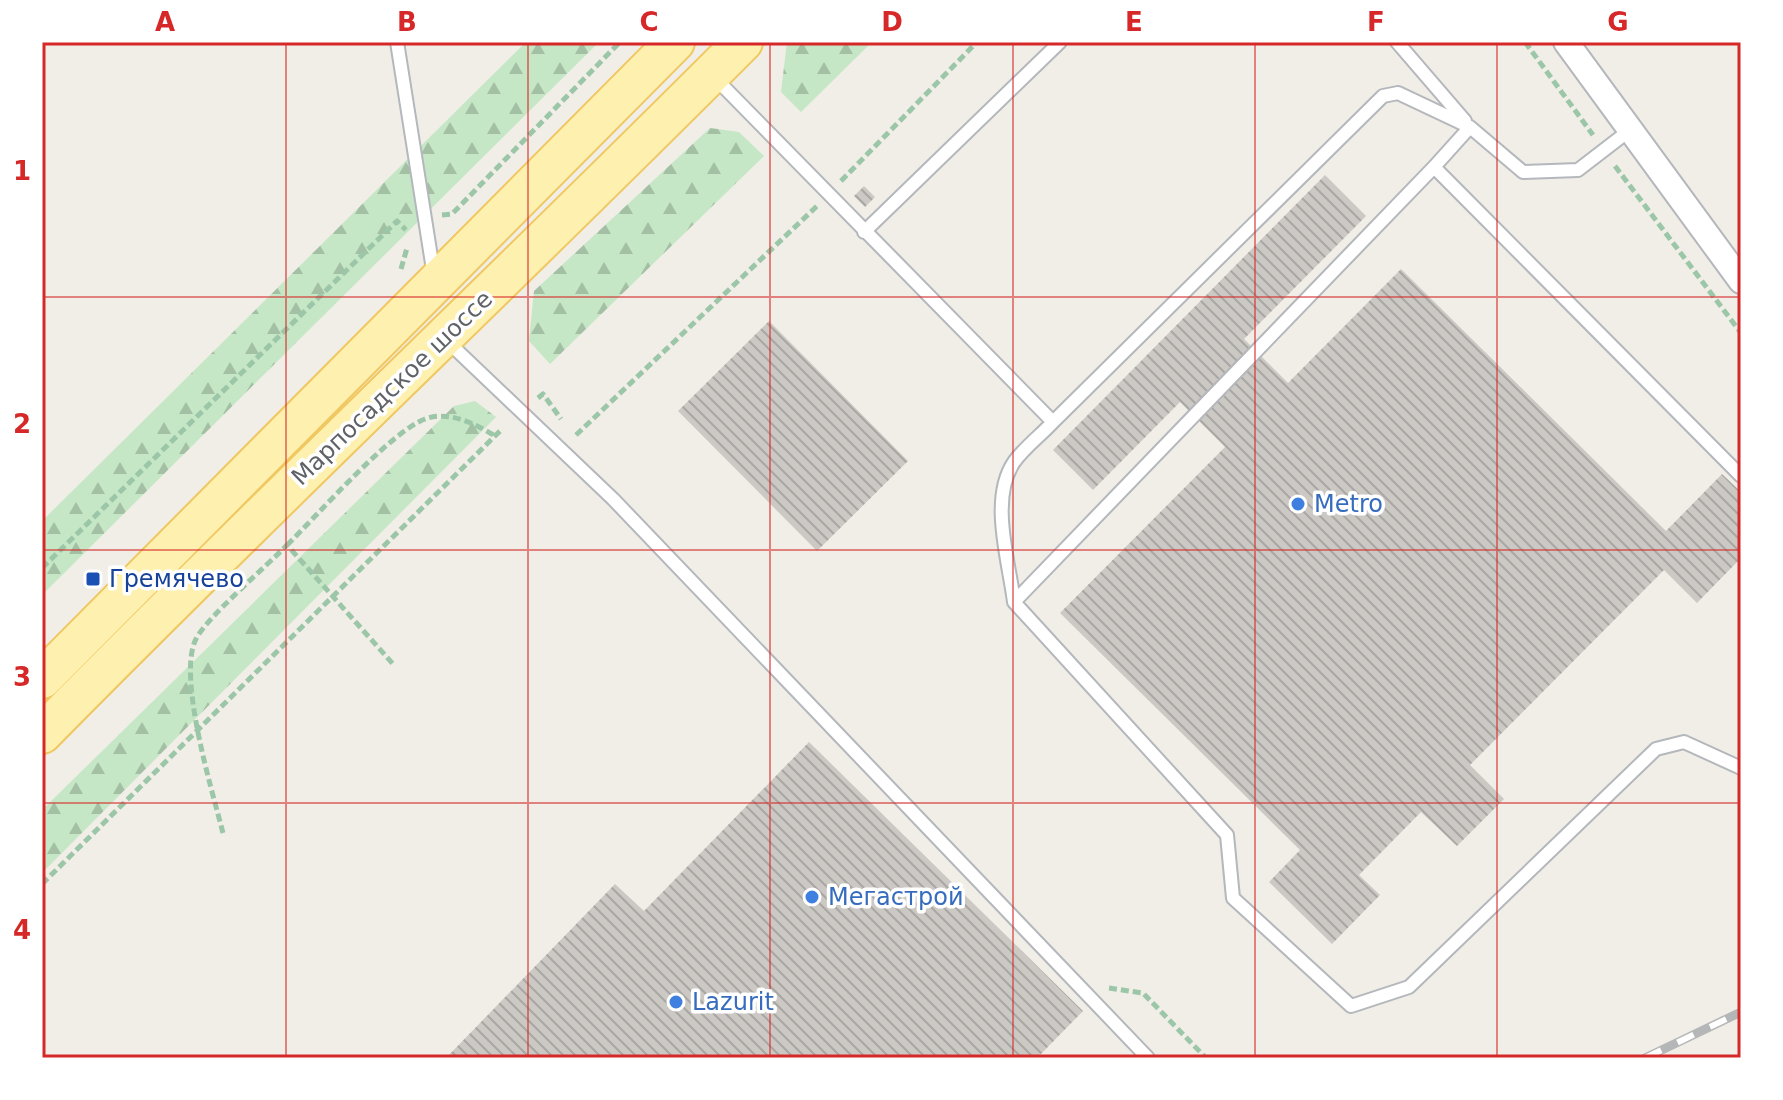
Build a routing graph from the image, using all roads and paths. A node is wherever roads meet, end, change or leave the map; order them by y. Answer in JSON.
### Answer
{"nodes":[{"id":1,"x":397,"y":42,"type":"edge"},
{"id":2,"x":620,"y":42,"type":"edge"},
{"id":3,"x":675,"y":42,"type":"edge"},
{"id":4,"x":743,"y":42,"type":"edge"},
{"id":5,"x":977,"y":42,"type":"edge"},
{"id":6,"x":1060,"y":42,"type":"edge"},
{"id":7,"x":1397,"y":42,"type":"edge"},
{"id":8,"x":1525,"y":42,"type":"edge"},
{"id":9,"x":1566,"y":42,"type":"edge"},
{"id":10,"x":711,"y":74,"type":"junction"},
{"id":11,"x":1470,"y":127,"type":"junction"},
{"id":12,"x":1630,"y":130,"type":"junction"},
{"id":13,"x":1604,"y":151,"type":"junction"},
{"id":14,"x":1434,"y":167,"type":"junction"},
{"id":15,"x":838,"y":184,"type":"dead end"},
{"id":16,"x":817,"y":206,"type":"dead end"},
{"id":17,"x":437,"y":209,"type":"dead end"},
{"id":18,"x":406,"y":228,"type":"dead end"},
{"id":19,"x":864,"y":232,"type":"junction"},
{"id":20,"x":1741,"y":281,"type":"edge"},
{"id":21,"x":424,"y":294,"type":"junction"},
{"id":22,"x":1741,"y":333,"type":"edge"},
{"id":23,"x":445,"y":339,"type":"junction"},
{"id":24,"x":538,"y":398,"type":"dead end"},
{"id":25,"x":1053,"y":422,"type":"junction"},
{"id":26,"x":1741,"y":476,"type":"edge"},
{"id":27,"x":287,"y":545,"type":"junction"},
{"id":28,"x":42,"y":568,"type":"edge"},
{"id":29,"x":333,"y":597,"type":"junction"},
{"id":30,"x":1014,"y":602,"type":"junction"},
{"id":31,"x":393,"y":664,"type":"dead end"},
{"id":32,"x":42,"y":679,"type":"edge"},
{"id":33,"x":198,"y":730,"type":"junction"},
{"id":34,"x":42,"y":734,"type":"edge"},
{"id":35,"x":1741,"y":768,"type":"edge"},
{"id":36,"x":223,"y":833,"type":"dead end"},
{"id":37,"x":42,"y":884,"type":"edge"},
{"id":38,"x":1077,"y":983,"type":"junction"},
{"id":39,"x":1148,"y":1058,"type":"edge"},
{"id":40,"x":1206,"y":1058,"type":"edge"}],
"edges":[{"from":1,"to":21,"type":"lane"},
{"from":2,"to":17,"type":"path"},
{"from":3,"to":21,"type":"main road","name":"Марпосадское шоссе"},
{"from":4,"to":10,"type":"main road","name":"Марпосадское шоссе"},
{"from":5,"to":15,"type":"path"},
{"from":6,"to":19,"type":"lane"},
{"from":7,"to":11,"type":"lane"},
{"from":8,"to":13,"type":"path"},
{"from":9,"to":12,"type":"street"},
{"from":10,"to":19,"type":"lane"},
{"from":10,"to":23,"type":"main road","name":"Марпосадское шоссе"},
{"from":11,"to":13,"type":"lane"},
{"from":11,"to":14,"type":"lane"},
{"from":11,"to":25,"type":"lane"},
{"from":12,"to":13,"type":"lane"},
{"from":12,"to":20,"type":"street"},
{"from":13,"to":22,"type":"path"},
{"from":14,"to":26,"type":"lane"},
{"from":14,"to":30,"type":"lane"},
{"from":16,"to":24,"type":"path"},
{"from":18,"to":28,"type":"path"},
{"from":19,"to":25,"type":"lane"},
{"from":21,"to":23,"type":"main road"},
{"from":21,"to":32,"type":"main road","name":"Марпосадское шоссе"},
{"from":23,"to":34,"type":"main road","name":"Марпосадское шоссе"},
{"from":23,"to":38,"type":"lane"},
{"from":25,"to":30,"type":"lane"},
{"from":27,"to":29,"type":"path"},
{"from":27,"to":29,"type":"path"},
{"from":27,"to":33,"type":"path"},
{"from":29,"to":31,"type":"path"},
{"from":29,"to":33,"type":"path"},
{"from":30,"to":35,"type":"lane"},
{"from":33,"to":36,"type":"path"},
{"from":33,"to":37,"type":"path"},
{"from":38,"to":39,"type":"lane"},
{"from":38,"to":40,"type":"path"}]}
